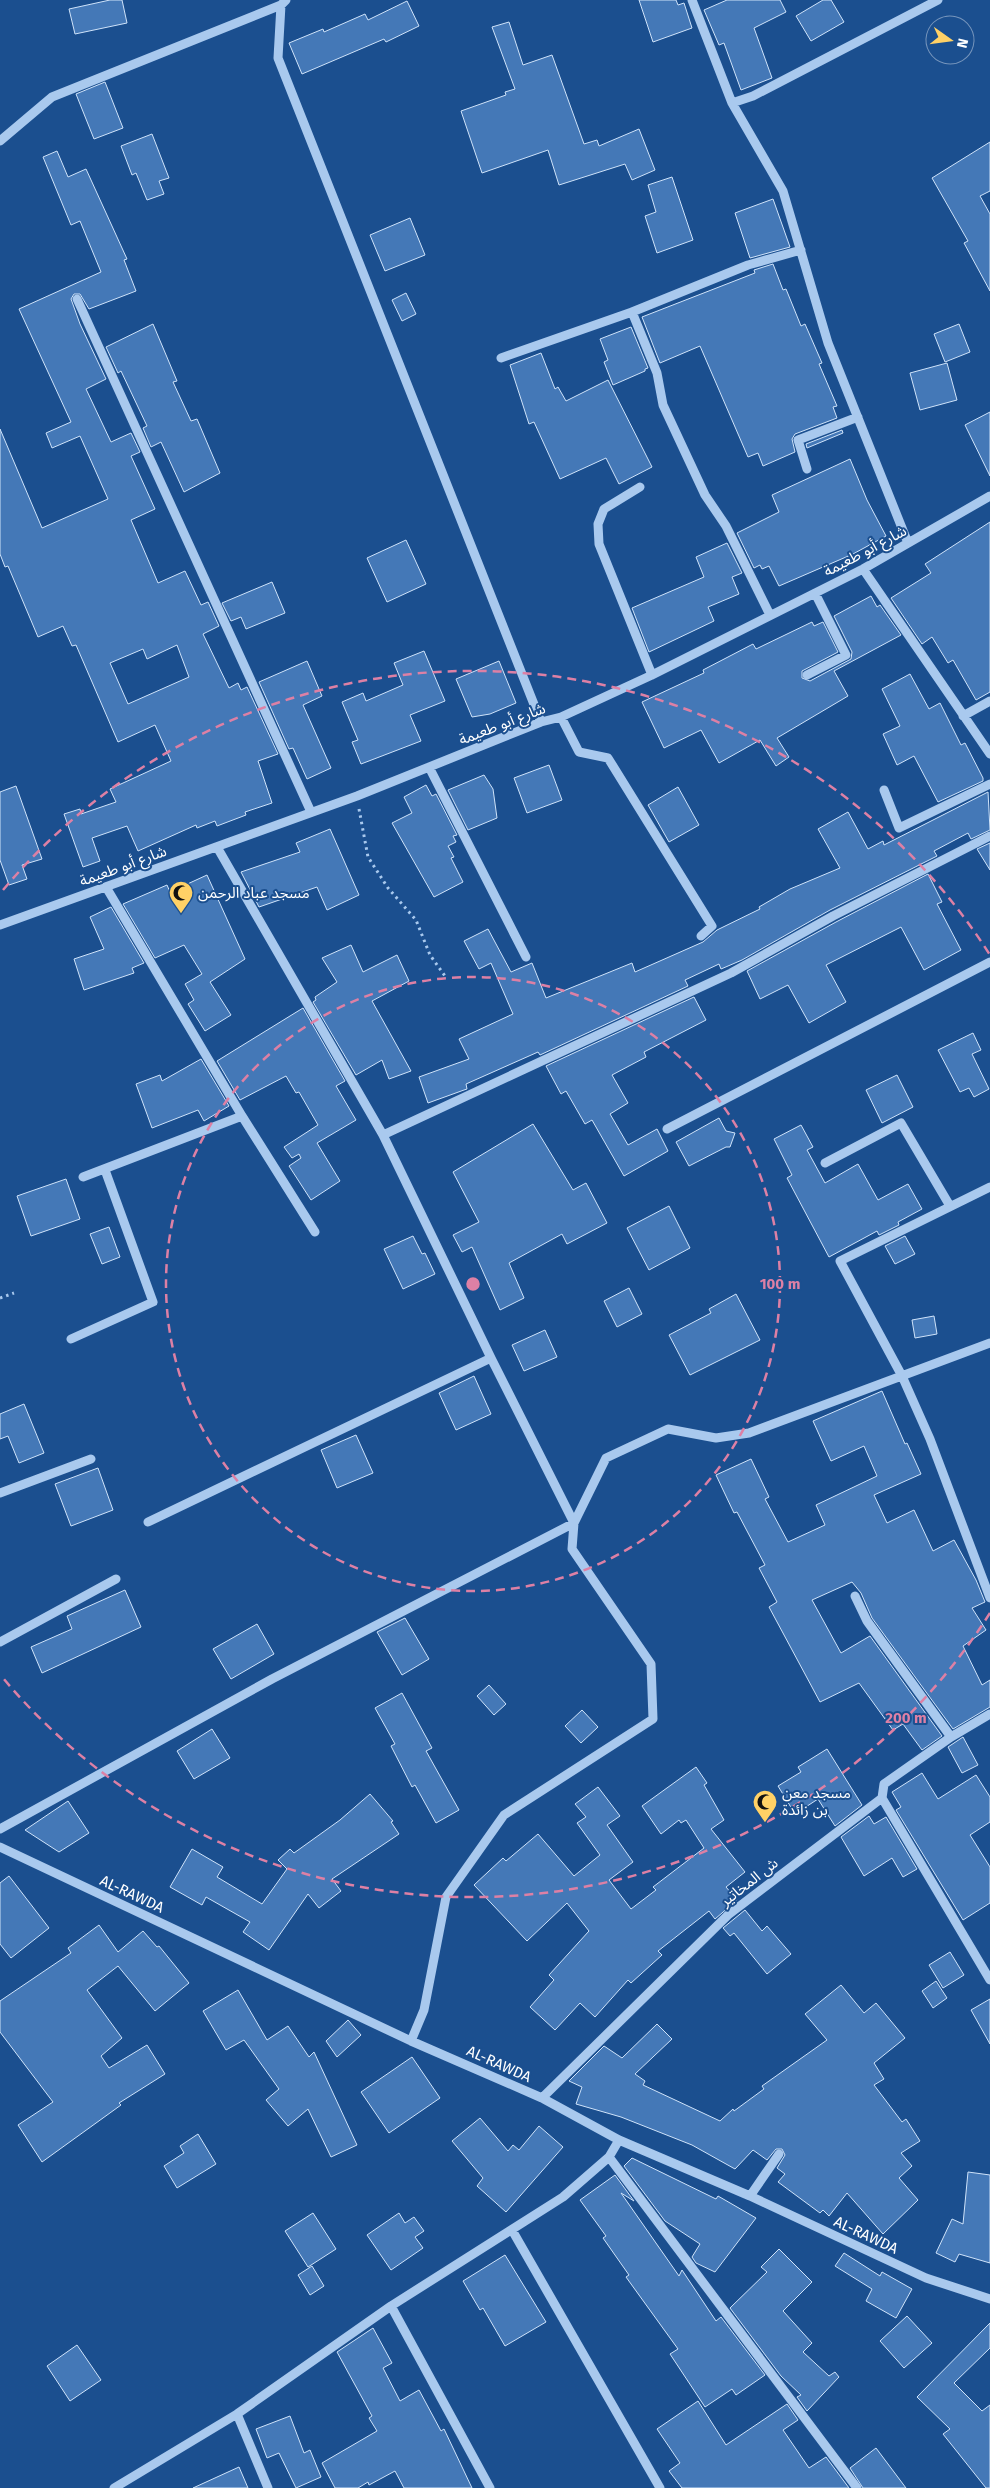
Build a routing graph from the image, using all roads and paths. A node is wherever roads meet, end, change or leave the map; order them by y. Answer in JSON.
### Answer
{"nodes":[{"id":1,"x":692,"y":0,"type":"edge"},
{"id":2,"x":938,"y":0,"type":"edge"},
{"id":3,"x":284,"y":3,"type":"edge"},
{"id":4,"x":732,"y":104,"type":"junction"},
{"id":5,"x":0,"y":141,"type":"edge"},
{"id":6,"x":801,"y":250,"type":"junction"},
{"id":7,"x":77,"y":299,"type":"dead end"},
{"id":8,"x":632,"y":312,"type":"junction"},
{"id":9,"x":501,"y":358,"type":"dead end"},
{"id":10,"x":858,"y":417,"type":"junction"},
{"id":11,"x":807,"y":469,"type":"dead end"},
{"id":12,"x":640,"y":487,"type":"dead end"},
{"id":13,"x":990,"y":496,"type":"edge"},
{"id":14,"x":908,"y":543,"type":"junction"},
{"id":15,"x":863,"y":569,"type":"junction"},
{"id":16,"x":815,"y":593,"type":"junction"},
{"id":17,"x":770,"y":615,"type":"junction"},
{"id":18,"x":652,"y":674,"type":"junction"},
{"id":19,"x":806,"y":675,"type":"dead end"},
{"id":20,"x":990,"y":701,"type":"edge"},
{"id":21,"x":963,"y":716,"type":"junction"},
{"id":22,"x":561,"y":717,"type":"junction"},
{"id":23,"x":541,"y":722,"type":"junction"},
{"id":24,"x":990,"y":754,"type":"edge"},
{"id":25,"x":429,"y":767,"type":"junction"},
{"id":26,"x":990,"y":784,"type":"edge"},
{"id":27,"x":884,"y":790,"type":"dead end"},
{"id":28,"x":356,"y":796,"type":"junction"},
{"id":29,"x":311,"y":812,"type":"junction"},
{"id":30,"x":990,"y":836,"type":"edge"},
{"id":31,"x":217,"y":847,"type":"junction"},
{"id":32,"x":106,"y":887,"type":"junction"},
{"id":33,"x":0,"y":925,"type":"edge"},
{"id":34,"x":701,"y":936,"type":"dead end"},
{"id":35,"x":526,"y":957,"type":"dead end"},
{"id":36,"x":990,"y":962,"type":"edge"},
{"id":37,"x":445,"y":976,"type":"dead end"},
{"id":38,"x":242,"y":1116,"type":"junction"},
{"id":39,"x":668,"y":1129,"type":"dead end"},
{"id":40,"x":383,"y":1135,"type":"junction"},
{"id":41,"x":825,"y":1163,"type":"dead end"},
{"id":42,"x":105,"y":1170,"type":"junction"},
{"id":43,"x":83,"y":1177,"type":"dead end"},
{"id":44,"x":990,"y":1187,"type":"edge"},
{"id":45,"x":950,"y":1206,"type":"junction"},
{"id":46,"x":314,"y":1232,"type":"dead end"},
{"id":47,"x":14,"y":1293,"type":"dead end"},
{"id":48,"x":0,"y":1298,"type":"edge"},
{"id":49,"x":71,"y":1338,"type":"dead end"},
{"id":50,"x":990,"y":1343,"type":"edge"},
{"id":51,"x":491,"y":1358,"type":"junction"},
{"id":52,"x":902,"y":1376,"type":"junction"},
{"id":53,"x":91,"y":1459,"type":"dead end"},
{"id":54,"x":0,"y":1493,"type":"edge"},
{"id":55,"x":148,"y":1522,"type":"dead end"},
{"id":56,"x":574,"y":1523,"type":"junction"},
{"id":57,"x":116,"y":1579,"type":"dead end"},
{"id":58,"x":855,"y":1596,"type":"dead end"},
{"id":59,"x":990,"y":1598,"type":"edge"},
{"id":60,"x":0,"y":1642,"type":"edge"},
{"id":61,"x":990,"y":1714,"type":"edge"},
{"id":62,"x":951,"y":1737,"type":"junction"},
{"id":63,"x":882,"y":1798,"type":"junction"},
{"id":64,"x":0,"y":1829,"type":"edge"},
{"id":65,"x":0,"y":1847,"type":"edge"},
{"id":66,"x":990,"y":1980,"type":"edge"},
{"id":67,"x":411,"y":2041,"type":"junction"},
{"id":68,"x":542,"y":2098,"type":"junction"},
{"id":69,"x":619,"y":2140,"type":"junction"},
{"id":70,"x":779,"y":2154,"type":"dead end"},
{"id":71,"x":609,"y":2157,"type":"junction"},
{"id":72,"x":750,"y":2196,"type":"junction"},
{"id":73,"x":512,"y":2230,"type":"junction"},
{"id":74,"x":990,"y":2299,"type":"edge"},
{"id":75,"x":391,"y":2306,"type":"junction"},
{"id":76,"x":237,"y":2414,"type":"junction"},
{"id":77,"x":114,"y":2488,"type":"edge"},
{"id":78,"x":268,"y":2488,"type":"edge"},
{"id":79,"x":490,"y":2488,"type":"edge"},
{"id":80,"x":660,"y":2488,"type":"edge"},
{"id":81,"x":857,"y":2488,"type":"edge"}],
"edges":[{"from":1,"to":4,"type":"street"},
{"from":2,"to":4,"type":"street"},
{"from":3,"to":5,"type":"street"},
{"from":3,"to":23,"type":"street"},
{"from":4,"to":6,"type":"street"},
{"from":6,"to":8,"type":"street"},
{"from":6,"to":10,"type":"street"},
{"from":7,"to":29,"type":"street"},
{"from":8,"to":9,"type":"street"},
{"from":8,"to":17,"type":"street"},
{"from":10,"to":11,"type":"street"},
{"from":10,"to":14,"type":"street"},
{"from":12,"to":18,"type":"street"},
{"from":13,"to":14,"type":"street","name":"شارع أبو طعيمة"},
{"from":14,"to":15,"type":"street","name":"شارع أبو طعيمة"},
{"from":15,"to":16,"type":"street","name":"شارع أبو طعيمة"},
{"from":15,"to":21,"type":"street"},
{"from":16,"to":17,"type":"street","name":"شارع أبو طعيمة"},
{"from":16,"to":19,"type":"street"},
{"from":17,"to":18,"type":"street","name":"شارع أبو طعيمة"},
{"from":18,"to":22,"type":"street","name":"شارع أبو طعيمة"},
{"from":20,"to":21,"type":"street"},
{"from":21,"to":24,"type":"street"},
{"from":22,"to":23,"type":"street","name":"شارع أبو طعيمة"},
{"from":22,"to":34,"type":"street"},
{"from":23,"to":25,"type":"street","name":"شارع أبو طعيمة"},
{"from":25,"to":28,"type":"street","name":"شارع أبو طعيمة"},
{"from":25,"to":35,"type":"street"},
{"from":26,"to":27,"type":"street"},
{"from":28,"to":29,"type":"street","name":"شارع أبو طعيمة"},
{"from":28,"to":37,"type":"path"},
{"from":29,"to":31,"type":"street","name":"شارع أبو طعيمة"},
{"from":30,"to":40,"type":"street"},
{"from":31,"to":32,"type":"street","name":"شارع أبو طعيمة"},
{"from":31,"to":40,"type":"street"},
{"from":32,"to":33,"type":"street","name":"شارع أبو طعيمة"},
{"from":32,"to":38,"type":"street"},
{"from":36,"to":39,"type":"street"},
{"from":38,"to":42,"type":"street"},
{"from":38,"to":46,"type":"street"},
{"from":40,"to":51,"type":"street"},
{"from":41,"to":45,"type":"street"},
{"from":42,"to":43,"type":"street"},
{"from":42,"to":49,"type":"street"},
{"from":44,"to":45,"type":"street"},
{"from":45,"to":52,"type":"street"},
{"from":47,"to":48,"type":"path"},
{"from":50,"to":52,"type":"street"},
{"from":51,"to":55,"type":"street"},
{"from":51,"to":56,"type":"street"},
{"from":52,"to":56,"type":"street"},
{"from":52,"to":59,"type":"street"},
{"from":53,"to":54,"type":"street"},
{"from":56,"to":64,"type":"street"},
{"from":56,"to":67,"type":"street"},
{"from":57,"to":60,"type":"street"},
{"from":58,"to":62,"type":"street"},
{"from":61,"to":62,"type":"street","name":"ش المخاتير"},
{"from":62,"to":63,"type":"street","name":"ش المخاتير"},
{"from":63,"to":66,"type":"street"},
{"from":63,"to":68,"type":"street","name":"ش المخاتير"},
{"from":65,"to":67,"type":"street","name":"AL-RAWDA"},
{"from":67,"to":68,"type":"street","name":"AL-RAWDA"},
{"from":68,"to":69,"type":"street","name":"AL-RAWDA"},
{"from":69,"to":71,"type":"street"},
{"from":69,"to":72,"type":"street","name":"AL-RAWDA"},
{"from":70,"to":72,"type":"street"},
{"from":71,"to":73,"type":"street"},
{"from":71,"to":81,"type":"street"},
{"from":72,"to":74,"type":"street","name":"AL-RAWDA"},
{"from":73,"to":75,"type":"street"},
{"from":73,"to":80,"type":"street"},
{"from":75,"to":76,"type":"street"},
{"from":75,"to":79,"type":"street"},
{"from":76,"to":77,"type":"street"},
{"from":76,"to":78,"type":"street"}]}
